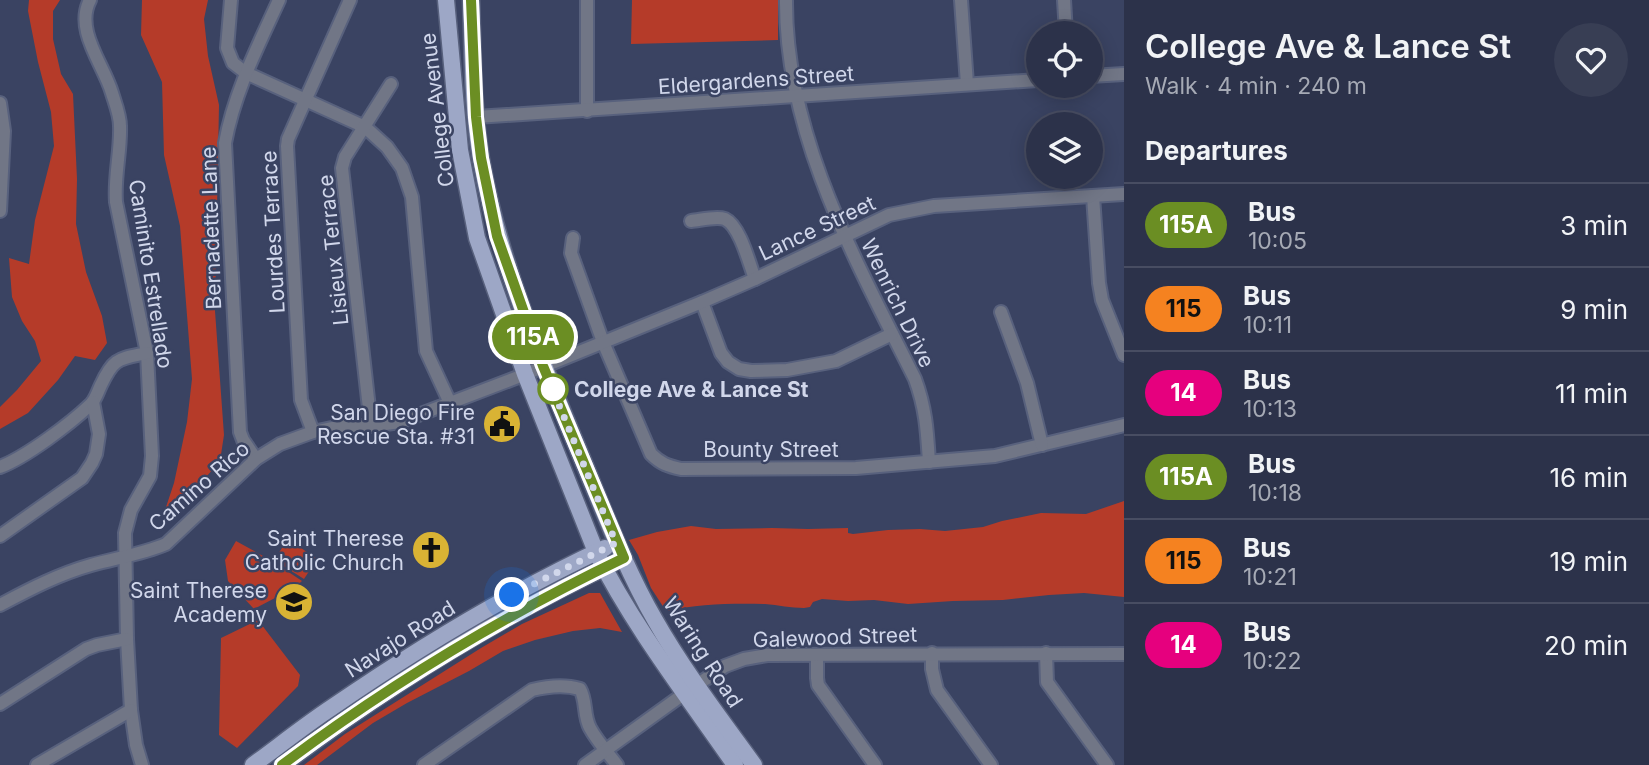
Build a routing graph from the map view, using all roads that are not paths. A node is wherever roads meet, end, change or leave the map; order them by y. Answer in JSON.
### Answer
{"nodes":[{"id":1,"x":90,"y":0,"type":"edge"},
{"id":2,"x":231,"y":0,"type":"edge"},
{"id":3,"x":279,"y":0,"type":"edge"},
{"id":4,"x":350,"y":0,"type":"edge"},
{"id":5,"x":446,"y":0,"type":"edge"},
{"id":6,"x":471,"y":0,"type":"edge"},
{"id":7,"x":587,"y":0,"type":"edge"},
{"id":8,"x":786,"y":0,"type":"edge"},
{"id":9,"x":961,"y":0,"type":"edge"},
{"id":10,"x":1064,"y":0,"type":"edge"},
{"id":11,"x":1065,"y":21,"type":"edge"},
{"id":12,"x":246,"y":73,"type":"junction"},
{"id":13,"x":1124,"y":74,"type":"edge"},
{"id":14,"x":1103,"y":75,"type":"edge"},
{"id":15,"x":1026,"y":81,"type":"edge"},
{"id":16,"x":391,"y":84,"type":"dead end"},
{"id":17,"x":967,"y":84,"type":"junction"},
{"id":18,"x":796,"y":97,"type":"junction"},
{"id":19,"x":305,"y":101,"type":"junction"},
{"id":20,"x":0,"y":103,"type":"edge"},
{"id":21,"x":587,"y":111,"type":"junction"},
{"id":22,"x":476,"y":117,"type":"junction"},
{"id":23,"x":365,"y":127,"type":"junction"},
{"id":24,"x":1124,"y":194,"type":"edge"},
{"id":25,"x":1093,"y":196,"type":"junction"},
{"id":26,"x":0,"y":211,"type":"edge"},
{"id":27,"x":691,"y":221,"type":"dead end"},
{"id":28,"x":845,"y":236,"type":"junction"},
{"id":29,"x":573,"y":238,"type":"dead end"},
{"id":30,"x":755,"y":279,"type":"junction"},
{"id":31,"x":702,"y":302,"type":"junction"},
{"id":32,"x":1001,"y":312,"type":"dead end"},
{"id":33,"x":892,"y":334,"type":"junction"},
{"id":34,"x":603,"y":342,"type":"junction"},
{"id":35,"x":147,"y":353,"type":"junction"},
{"id":36,"x":1124,"y":355,"type":"edge"},
{"id":37,"x":543,"y":366,"type":"junction"},
{"id":38,"x":525,"y":374,"type":"junction"},
{"id":39,"x":93,"y":402,"type":"junction"},
{"id":40,"x":450,"y":403,"type":"junction"},
{"id":41,"x":1124,"y":425,"type":"edge"},
{"id":42,"x":371,"y":426,"type":"junction"},
{"id":43,"x":313,"y":432,"type":"junction"},
{"id":44,"x":1042,"y":445,"type":"junction"},
{"id":45,"x":256,"y":459,"type":"junction"},
{"id":46,"x":929,"y":462,"type":"junction"},
{"id":47,"x":0,"y":467,"type":"edge"},
{"id":48,"x":0,"y":536,"type":"edge"},
{"id":49,"x":616,"y":543,"type":"junction"},
{"id":50,"x":596,"y":552,"type":"junction"},
{"id":51,"x":127,"y":556,"type":"junction"},
{"id":52,"x":624,"y":558,"type":"junction"},
{"id":53,"x":603,"y":568,"type":"junction"},
{"id":54,"x":0,"y":605,"type":"edge"},
{"id":55,"x":127,"y":639,"type":"junction"},
{"id":56,"x":932,"y":653,"type":"junction"},
{"id":57,"x":1046,"y":653,"type":"junction"},
{"id":58,"x":1121,"y":653,"type":"edge"},
{"id":59,"x":817,"y":655,"type":"junction"},
{"id":60,"x":691,"y":689,"type":"junction"},
{"id":61,"x":0,"y":704,"type":"edge"},
{"id":62,"x":131,"y":710,"type":"junction"},
{"id":63,"x":607,"y":750,"type":"junction"},
{"id":64,"x":258,"y":763,"type":"edge"},
{"id":65,"x":37,"y":765,"type":"edge"},
{"id":66,"x":142,"y":765,"type":"edge"},
{"id":67,"x":282,"y":765,"type":"edge"},
{"id":68,"x":424,"y":765,"type":"edge"},
{"id":69,"x":585,"y":765,"type":"edge"},
{"id":70,"x":617,"y":765,"type":"edge"},
{"id":71,"x":735,"y":765,"type":"edge"},
{"id":72,"x":754,"y":765,"type":"edge"},
{"id":73,"x":875,"y":765,"type":"edge"},
{"id":74,"x":990,"y":765,"type":"edge"},
{"id":75,"x":1107,"y":765,"type":"edge"}],
"edges":[{"from":1,"to":35,"type":"street","name":"Caminito Estrellado"},
{"from":2,"to":12,"type":"street"},
{"from":3,"to":12,"type":"street","name":"Bernadette Lane"},
{"from":4,"to":19,"type":"street","name":"Lourdes Terrace"},
{"from":5,"to":38,"type":"main road","name":"College Avenue"},
{"from":6,"to":22,"type":"main road","name":"College Avenue"},
{"from":7,"to":21,"type":"street"},
{"from":8,"to":18,"type":"street","name":"Wenrich Drive"},
{"from":9,"to":17,"type":"street"},
{"from":10,"to":11,"type":"street"},
{"from":12,"to":19,"type":"street"},
{"from":12,"to":45,"type":"street","name":"Bernadette Lane"},
{"from":13,"to":14,"type":"street"},
{"from":15,"to":17,"type":"street","name":"Eldergardens Street"},
{"from":16,"to":23,"type":"street","name":"Lisieux Terrace"},
{"from":17,"to":18,"type":"street","name":"Eldergardens Street"},
{"from":18,"to":21,"type":"street","name":"Eldergardens Street"},
{"from":18,"to":28,"type":"street","name":"Wenrich Drive"},
{"from":19,"to":23,"type":"street"},
{"from":19,"to":43,"type":"street","name":"Lourdes Terrace"},
{"from":20,"to":26,"type":"street"},
{"from":21,"to":22,"type":"street","name":"Eldergardens Street"},
{"from":22,"to":37,"type":"main road","name":"College Avenue"},
{"from":23,"to":40,"type":"street"},
{"from":23,"to":42,"type":"street","name":"Lisieux Terrace"},
{"from":24,"to":25,"type":"street","name":"Lance Street"},
{"from":25,"to":28,"type":"street","name":"Lance Street"},
{"from":25,"to":36,"type":"street"},
{"from":27,"to":30,"type":"street"},
{"from":28,"to":30,"type":"street","name":"Lance Street"},
{"from":28,"to":33,"type":"street","name":"Wenrich Drive"},
{"from":29,"to":34,"type":"street","name":"Bounty Street"},
{"from":30,"to":31,"type":"street","name":"Lance Street"},
{"from":31,"to":33,"type":"street"},
{"from":31,"to":34,"type":"street","name":"Lance Street"},
{"from":32,"to":44,"type":"street"},
{"from":33,"to":46,"type":"street","name":"Wenrich Drive"},
{"from":34,"to":37,"type":"street","name":"Lance Street"},
{"from":34,"to":46,"type":"street","name":"Bounty Street"},
{"from":35,"to":39,"type":"street"},
{"from":35,"to":51,"type":"street","name":"Caminito Estrellado"},
{"from":37,"to":38,"type":"street","name":"Camino Rico"},
{"from":37,"to":49,"type":"main road","name":"College Avenue"},
{"from":38,"to":40,"type":"street","name":"Camino Rico"},
{"from":38,"to":50,"type":"main road","name":"College Avenue"},
{"from":39,"to":47,"type":"street"},
{"from":39,"to":48,"type":"street"},
{"from":40,"to":42,"type":"street","name":"Camino Rico"},
{"from":41,"to":44,"type":"street","name":"Bounty Street"},
{"from":42,"to":43,"type":"street","name":"Camino Rico"},
{"from":43,"to":45,"type":"street","name":"Camino Rico"},
{"from":44,"to":46,"type":"street","name":"Bounty Street"},
{"from":45,"to":51,"type":"street","name":"Camino Rico"},
{"from":49,"to":50,"type":"main road","name":"Navajo Road"},
{"from":49,"to":52,"type":"main road","name":"College Avenue"},
{"from":50,"to":53,"type":"main road","name":"College Avenue"},
{"from":50,"to":64,"type":"main road","name":"Navajo Road"},
{"from":51,"to":54,"type":"street","name":"Camino Rico"},
{"from":51,"to":55,"type":"street","name":"Caminito Estrellado"},
{"from":52,"to":53,"type":"main road","name":"Navajo Road"},
{"from":52,"to":60,"type":"main road","name":"Waring Road"},
{"from":53,"to":60,"type":"main road","name":"Waring Road"},
{"from":53,"to":67,"type":"main road","name":"Navajo Road"},
{"from":55,"to":61,"type":"street"},
{"from":55,"to":62,"type":"street","name":"Caminito Estrellado"},
{"from":56,"to":57,"type":"street","name":"Galewood Street"},
{"from":56,"to":59,"type":"street","name":"Galewood Street"},
{"from":56,"to":74,"type":"street"},
{"from":57,"to":58,"type":"street","name":"Galewood Street"},
{"from":57,"to":75,"type":"street"},
{"from":59,"to":60,"type":"street","name":"Galewood Street"},
{"from":59,"to":73,"type":"street"},
{"from":60,"to":63,"type":"street","name":"Galewood Street"},
{"from":60,"to":71,"type":"main road","name":"Waring Road"},
{"from":60,"to":72,"type":"main road","name":"Waring Road"},
{"from":62,"to":65,"type":"street"},
{"from":62,"to":66,"type":"street","name":"Caminito Estrellado"},
{"from":63,"to":68,"type":"street"},
{"from":63,"to":69,"type":"street","name":"Galewood Street"},
{"from":63,"to":70,"type":"street"}]}
